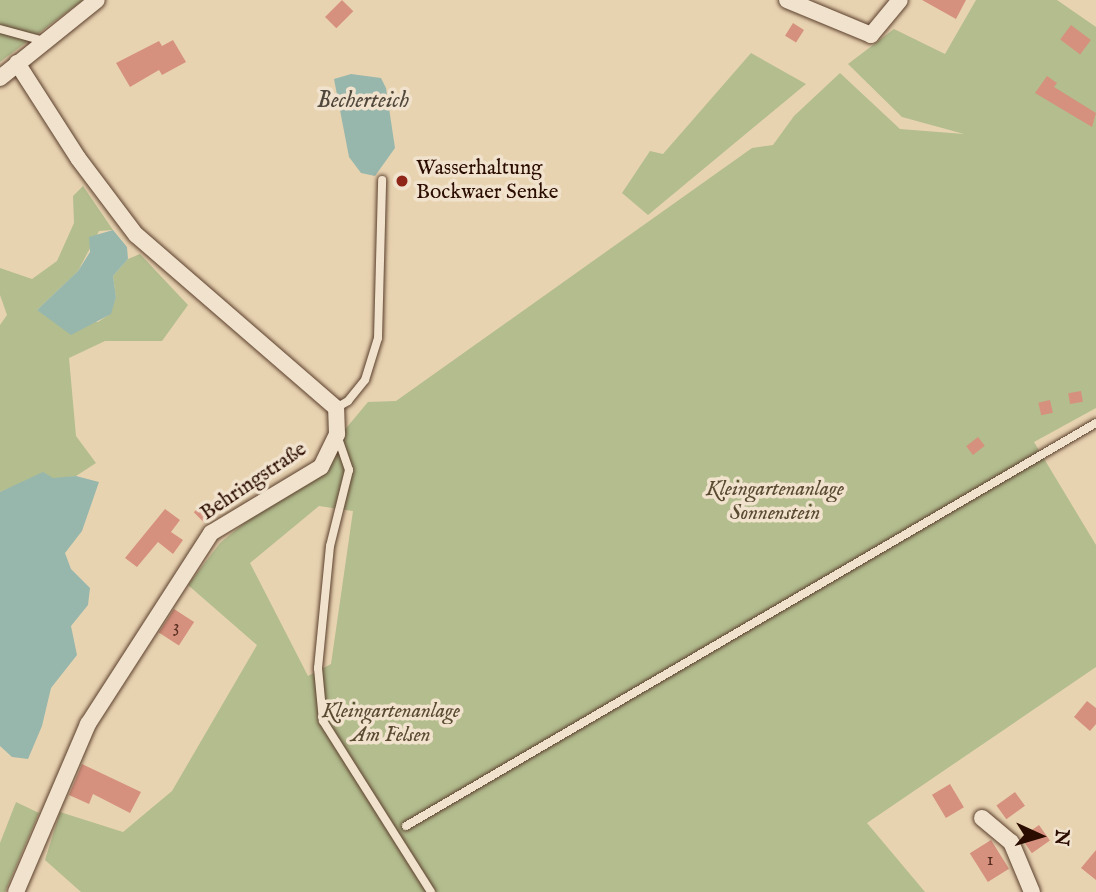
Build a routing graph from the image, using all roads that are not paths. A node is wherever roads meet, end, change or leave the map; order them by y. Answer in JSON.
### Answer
{"nodes":[{"id":1,"x":97,"y":0,"type":"edge"},
{"id":2,"x":787,"y":0,"type":"edge"},
{"id":3,"x":900,"y":0,"type":"edge"},
{"id":4,"x":0,"y":29,"type":"edge"},
{"id":5,"x":44,"y":41,"type":"junction"},
{"id":6,"x":17,"y":63,"type":"junction"},
{"id":7,"x":0,"y":78,"type":"edge"},
{"id":8,"x":382,"y":180,"type":"dead end"},
{"id":9,"x":336,"y":408,"type":"junction"},
{"id":10,"x":1096,"y":423,"type":"edge"},
{"id":11,"x":337,"y":434,"type":"junction"},
{"id":12,"x":982,"y":818,"type":"dead end"},
{"id":13,"x":406,"y":826,"type":"dead end"},
{"id":14,"x":16,"y":892,"type":"edge"},
{"id":15,"x":431,"y":892,"type":"edge"},
{"id":16,"x":1032,"y":892,"type":"edge"}],
"edges":[{"from":1,"to":5,"type":"street"},
{"from":2,"to":3,"type":"street"},
{"from":4,"to":5,"type":"lane"},
{"from":5,"to":6,"type":"street"},
{"from":6,"to":7,"type":"street"},
{"from":6,"to":9,"type":"street"},
{"from":8,"to":9,"type":"lane"},
{"from":9,"to":11,"type":"street","name":"Behringstraße"},
{"from":10,"to":13,"type":"lane"},
{"from":11,"to":14,"type":"street","name":"Behringstraße"},
{"from":11,"to":15,"type":"lane"},
{"from":12,"to":16,"type":"street"}]}
